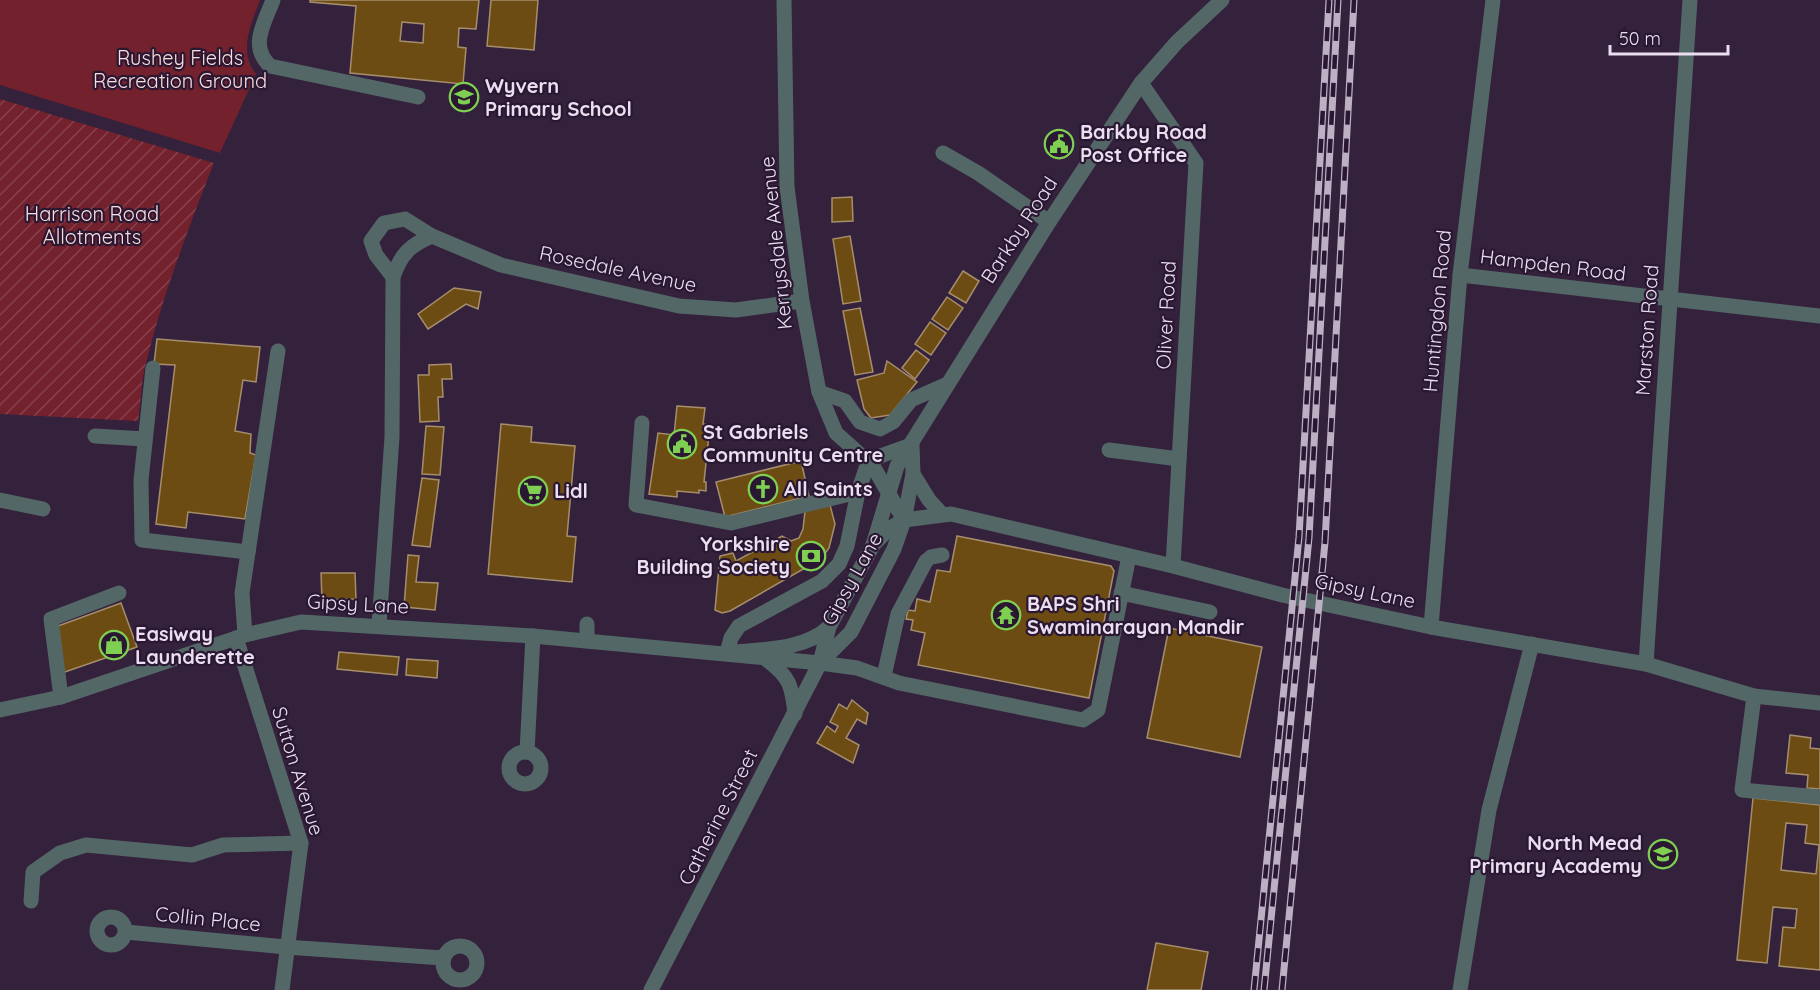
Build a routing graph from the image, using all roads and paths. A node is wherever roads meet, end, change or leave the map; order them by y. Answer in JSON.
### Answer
{"nodes":[{"id":1,"x":273,"y":0,"type":"edge"},
{"id":2,"x":784,"y":0,"type":"edge"},
{"id":3,"x":1221,"y":0,"type":"edge"},
{"id":4,"x":1493,"y":0,"type":"edge"},
{"id":5,"x":1690,"y":0,"type":"edge"},
{"id":6,"x":1141,"y":83,"type":"junction"},
{"id":7,"x":418,"y":97,"type":"dead end"},
{"id":8,"x":943,"y":153,"type":"dead end"},
{"id":9,"x":1049,"y":222,"type":"junction"},
{"id":10,"x":432,"y":237,"type":"junction"},
{"id":11,"x":1460,"y":275,"type":"junction"},
{"id":12,"x":393,"y":277,"type":"junction"},
{"id":13,"x":1670,"y":300,"type":"junction"},
{"id":14,"x":802,"y":301,"type":"junction"},
{"id":15,"x":1820,"y":316,"type":"edge"},
{"id":16,"x":278,"y":351,"type":"dead end"},
{"id":17,"x":153,"y":368,"type":"dead end"},
{"id":18,"x":945,"y":385,"type":"junction"},
{"id":19,"x":819,"y":392,"type":"junction"},
{"id":20,"x":642,"y":423,"type":"dead end"},
{"id":21,"x":95,"y":436,"type":"dead end"},
{"id":22,"x":144,"y":439,"type":"junction"},
{"id":23,"x":912,"y":445,"type":"junction"},
{"id":24,"x":1109,"y":450,"type":"dead end"},
{"id":25,"x":1179,"y":459,"type":"junction"},
{"id":26,"x":869,"y":460,"type":"junction"},
{"id":27,"x":913,"y":474,"type":"junction"},
{"id":28,"x":888,"y":490,"type":"junction"},
{"id":29,"x":858,"y":492,"type":"junction"},
{"id":30,"x":0,"y":500,"type":"edge"},
{"id":31,"x":43,"y":509,"type":"dead end"},
{"id":32,"x":942,"y":514,"type":"junction"},
{"id":33,"x":904,"y":520,"type":"junction"},
{"id":34,"x":873,"y":545,"type":"junction"},
{"id":35,"x":248,"y":552,"type":"junction"},
{"id":36,"x":942,"y":555,"type":"dead end"},
{"id":37,"x":1129,"y":556,"type":"junction"},
{"id":38,"x":1173,"y":566,"type":"junction"},
{"id":39,"x":119,"y":593,"type":"dead end"},
{"id":40,"x":1121,"y":593,"type":"junction"},
{"id":41,"x":1210,"y":612,"type":"dead end"},
{"id":42,"x":588,"y":624,"type":"dead end"},
{"id":43,"x":379,"y":626,"type":"junction"},
{"id":44,"x":828,"y":627,"type":"junction"},
{"id":45,"x":1431,"y":627,"type":"junction"},
{"id":46,"x":533,"y":636,"type":"junction"},
{"id":47,"x":240,"y":637,"type":"junction"},
{"id":48,"x":587,"y":641,"type":"junction"},
{"id":49,"x":1532,"y":644,"type":"junction"},
{"id":50,"x":727,"y":653,"type":"junction"},
{"id":51,"x":766,"y":660,"type":"junction"},
{"id":52,"x":820,"y":663,"type":"junction"},
{"id":53,"x":1646,"y":664,"type":"junction"},
{"id":54,"x":884,"y":676,"type":"junction"},
{"id":55,"x":1754,"y":696,"type":"junction"},
{"id":56,"x":61,"y":697,"type":"junction"},
{"id":57,"x":1820,"y":703,"type":"edge"},
{"id":58,"x":0,"y":710,"type":"edge"},
{"id":59,"x":795,"y":714,"type":"junction"},
{"id":60,"x":527,"y":752,"type":"dead end"},
{"id":61,"x":1820,"y":797,"type":"edge"},
{"id":62,"x":301,"y":843,"type":"junction"},
{"id":63,"x":31,"y":901,"type":"dead end"},
{"id":64,"x":126,"y":932,"type":"dead end"},
{"id":65,"x":286,"y":948,"type":"junction"},
{"id":66,"x":443,"y":958,"type":"dead end"},
{"id":67,"x":282,"y":990,"type":"edge"},
{"id":68,"x":651,"y":990,"type":"edge"},
{"id":69,"x":1460,"y":990,"type":"edge"}],
"edges":[{"from":1,"to":7,"type":"street"},
{"from":2,"to":14,"type":"street","name":"Kerrysdale Avenue"},
{"from":3,"to":6,"type":"street","name":"Barkby Road"},
{"from":4,"to":11,"type":"street","name":"Huntingdon Road"},
{"from":5,"to":13,"type":"street","name":"Marston Road"},
{"from":6,"to":9,"type":"street","name":"Barkby Road"},
{"from":6,"to":25,"type":"street","name":"Oliver Road"},
{"from":8,"to":9,"type":"street"},
{"from":9,"to":18,"type":"street","name":"Barkby Road"},
{"from":10,"to":12,"type":"street"},
{"from":10,"to":12,"type":"street","name":"Rosedale Avenue"},
{"from":10,"to":14,"type":"street","name":"Rosedale Avenue"},
{"from":11,"to":13,"type":"street","name":"Hampden Road"},
{"from":11,"to":45,"type":"street","name":"Huntingdon Road"},
{"from":12,"to":43,"type":"street"},
{"from":13,"to":15,"type":"street","name":"Hampden Road"},
{"from":13,"to":53,"type":"street","name":"Marston Road"},
{"from":14,"to":19,"type":"street","name":"Kerrysdale Avenue"},
{"from":16,"to":35,"type":"street","name":"Sutton Avenue"},
{"from":17,"to":22,"type":"street"},
{"from":18,"to":19,"type":"street"},
{"from":18,"to":23,"type":"street","name":"Barkby Road"},
{"from":19,"to":26,"type":"street","name":"Kerrysdale Avenue"},
{"from":20,"to":29,"type":"street"},
{"from":21,"to":22,"type":"street"},
{"from":22,"to":35,"type":"street"},
{"from":23,"to":26,"type":"street"},
{"from":23,"to":27,"type":"street"},
{"from":23,"to":28,"type":"street","name":"Barkby Road"},
{"from":24,"to":25,"type":"street"},
{"from":25,"to":38,"type":"street","name":"Oliver Road"},
{"from":26,"to":28,"type":"street","name":"Kerrysdale Avenue"},
{"from":26,"to":29,"type":"street"},
{"from":27,"to":32,"type":"street"},
{"from":27,"to":33,"type":"street"},
{"from":28,"to":33,"type":"street","name":"Kerrysdale Avenue"},
{"from":28,"to":34,"type":"street","name":"Barkby Road"},
{"from":29,"to":50,"type":"street"},
{"from":30,"to":31,"type":"street"},
{"from":32,"to":33,"type":"street","name":"Gipsy Lane"},
{"from":32,"to":37,"type":"street","name":"Gipsy Lane"},
{"from":33,"to":34,"type":"street","name":"Gipsy Lane"},
{"from":33,"to":52,"type":"street","name":"Gipsy Lane"},
{"from":34,"to":44,"type":"street","name":"Gipsy Lane"},
{"from":35,"to":47,"type":"street","name":"Sutton Avenue"},
{"from":36,"to":54,"type":"street"},
{"from":37,"to":38,"type":"street","name":"Gipsy Lane"},
{"from":37,"to":40,"type":"street"},
{"from":38,"to":45,"type":"street","name":"Gipsy Lane"},
{"from":39,"to":56,"type":"street"},
{"from":40,"to":41,"type":"street"},
{"from":40,"to":54,"type":"street"},
{"from":42,"to":48,"type":"street"},
{"from":43,"to":46,"type":"street","name":"Gipsy Lane"},
{"from":43,"to":47,"type":"street","name":"Gipsy Lane"},
{"from":44,"to":50,"type":"street","name":"Gipsy Lane"},
{"from":44,"to":52,"type":"street"},
{"from":45,"to":49,"type":"street","name":"Gipsy Lane"},
{"from":46,"to":48,"type":"street","name":"Gipsy Lane"},
{"from":46,"to":60,"type":"street"},
{"from":47,"to":56,"type":"street","name":"Gipsy Lane"},
{"from":47,"to":62,"type":"street","name":"Sutton Avenue"},
{"from":48,"to":50,"type":"street","name":"Gipsy Lane"},
{"from":49,"to":53,"type":"street","name":"Gipsy Lane"},
{"from":49,"to":69,"type":"street"},
{"from":50,"to":51,"type":"street","name":"Gipsy Lane"},
{"from":51,"to":52,"type":"street","name":"Gipsy Lane"},
{"from":51,"to":59,"type":"street"},
{"from":52,"to":54,"type":"street"},
{"from":52,"to":59,"type":"street","name":"Catherine Street"},
{"from":53,"to":55,"type":"street","name":"Gipsy Lane"},
{"from":55,"to":57,"type":"street","name":"Gipsy Lane"},
{"from":55,"to":61,"type":"street"},
{"from":56,"to":58,"type":"street","name":"Gipsy Lane"},
{"from":59,"to":68,"type":"street","name":"Catherine Street"},
{"from":62,"to":63,"type":"street"},
{"from":62,"to":65,"type":"street","name":"Sutton Avenue"},
{"from":64,"to":65,"type":"street","name":"Collin Place"},
{"from":65,"to":66,"type":"street","name":"Collin Place"},
{"from":65,"to":67,"type":"street","name":"Sutton Avenue"}]}
